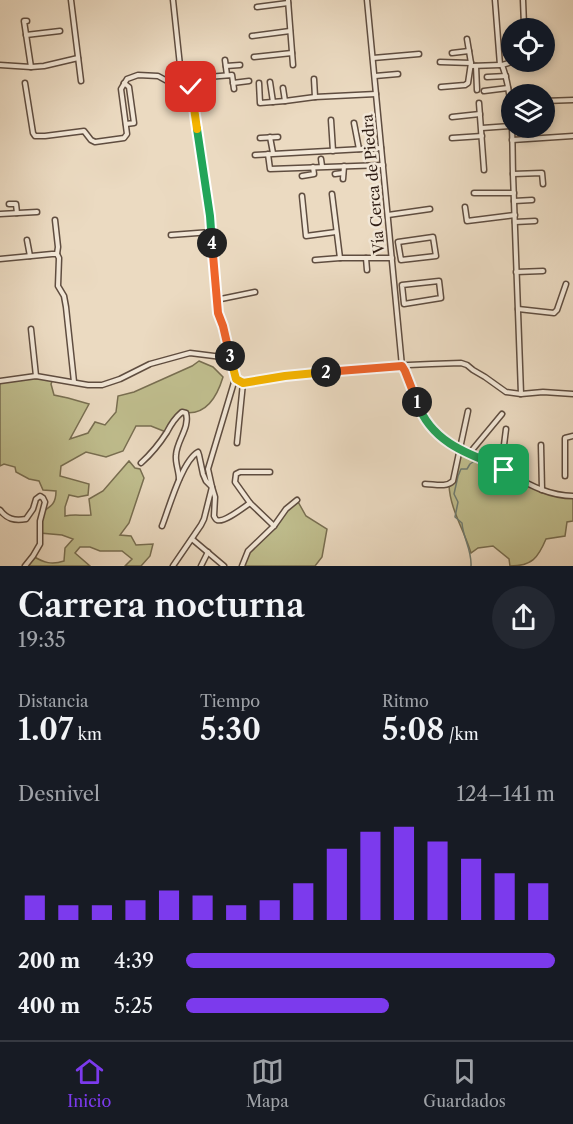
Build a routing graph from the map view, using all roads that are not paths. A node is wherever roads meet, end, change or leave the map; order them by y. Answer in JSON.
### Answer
{"nodes":[{"id":1,"x":70,"y":0,"type":"edge"},
{"id":2,"x":172,"y":0,"type":"edge"},
{"id":3,"x":367,"y":0,"type":"edge"},
{"id":4,"x":495,"y":0,"type":"edge"},
{"id":5,"x":524,"y":0,"type":"edge"},
{"id":6,"x":288,"y":2,"type":"edge"},
{"id":7,"x":257,"y":7,"type":"dead end"},
{"id":8,"x":524,"y":18,"type":"edge"},
{"id":9,"x":27,"y":21,"type":"dead end"},
{"id":10,"x":60,"y":31,"type":"dead end"},
{"id":11,"x":290,"y":31,"type":"junction"},
{"id":12,"x":26,"y":35,"type":"junction"},
{"id":13,"x":252,"y":36,"type":"dead end"},
{"id":14,"x":468,"y":39,"type":"dead end"},
{"id":15,"x":468,"y":51,"type":"junction"},
{"id":16,"x":292,"y":53,"type":"junction"},
{"id":17,"x":452,"y":53,"type":"dead end"},
{"id":18,"x":419,"y":54,"type":"dead end"},
{"id":19,"x":254,"y":57,"type":"dead end"},
{"id":20,"x":78,"y":58,"type":"junction"},
{"id":21,"x":373,"y":58,"type":"junction"},
{"id":22,"x":225,"y":60,"type":"dead end"},
{"id":23,"x":440,"y":62,"type":"dead end"},
{"id":24,"x":0,"y":65,"type":"edge"},
{"id":25,"x":240,"y":65,"type":"dead end"},
{"id":26,"x":293,"y":65,"type":"dead end"},
{"id":27,"x":471,"y":65,"type":"junction"},
{"id":28,"x":501,"y":65,"type":"joint"},
{"id":29,"x":226,"y":66,"type":"junction"},
{"id":30,"x":476,"y":66,"type":"junction"},
{"id":31,"x":31,"y":67,"type":"junction"},
{"id":32,"x":504,"y":72,"type":"edge"},
{"id":33,"x":398,"y":74,"type":"dead end"},
{"id":34,"x":227,"y":75,"type":"junction"},
{"id":35,"x":375,"y":76,"type":"junction"},
{"id":36,"x":506,"y":76,"type":"junction"},
{"id":37,"x":487,"y":77,"type":"dead end"},
{"id":38,"x":183,"y":79,"type":"junction"},
{"id":39,"x":314,"y":79,"type":"dead end"},
{"id":40,"x":81,"y":81,"type":"dead end"},
{"id":41,"x":249,"y":81,"type":"dead end"},
{"id":42,"x":270,"y":82,"type":"dead end"},
{"id":43,"x":25,"y":83,"type":"dead end"},
{"id":44,"x":124,"y":83,"type":"junction"},
{"id":45,"x":233,"y":83,"type":"junction"},
{"id":46,"x":259,"y":83,"type":"dead end"},
{"id":47,"x":507,"y":84,"type":"edge"},
{"id":48,"x":441,"y":87,"type":"dead end"},
{"id":49,"x":283,"y":88,"type":"dead end"},
{"id":50,"x":234,"y":89,"type":"dead end"},
{"id":51,"x":501,"y":89,"type":"edge"},
{"id":52,"x":477,"y":90,"type":"dead end"},
{"id":53,"x":484,"y":91,"type":"dead end"},
{"id":54,"x":376,"y":94,"type":"junction"},
{"id":55,"x":315,"y":97,"type":"junction"},
{"id":56,"x":573,"y":100,"type":"edge"},
{"id":57,"x":285,"y":101,"type":"junction"},
{"id":58,"x":555,"y":101,"type":"edge"},
{"id":59,"x":273,"y":102,"type":"junction"},
{"id":60,"x":479,"y":104,"type":"dead end"},
{"id":61,"x":480,"y":114,"type":"junction"},
{"id":62,"x":452,"y":117,"type":"dead end"},
{"id":63,"x":331,"y":120,"type":"dead end"},
{"id":64,"x":354,"y":123,"type":"dead end"},
{"id":65,"x":126,"y":124,"type":"junction"},
{"id":66,"x":501,"y":127,"type":"edge"},
{"id":67,"x":482,"y":128,"type":"junction"},
{"id":68,"x":278,"y":136,"type":"dead end"},
{"id":69,"x":482,"y":136,"type":"junction"},
{"id":70,"x":573,"y":136,"type":"edge"},
{"id":71,"x":270,"y":137,"type":"junction"},
{"id":72,"x":260,"y":138,"type":"dead end"},
{"id":73,"x":452,"y":138,"type":"dead end"},
{"id":74,"x":512,"y":140,"type":"joint"},
{"id":75,"x":381,"y":148,"type":"junction"},
{"id":76,"x":359,"y":149,"type":"junction"},
{"id":77,"x":333,"y":151,"type":"junction"},
{"id":78,"x":270,"y":153,"type":"junction"},
{"id":79,"x":255,"y":155,"type":"dead end"},
{"id":80,"x":321,"y":159,"type":"dead end"},
{"id":81,"x":383,"y":165,"type":"junction"},
{"id":82,"x":313,"y":166,"type":"junction"},
{"id":83,"x":322,"y":166,"type":"junction"},
{"id":84,"x":344,"y":166,"type":"junction"},
{"id":85,"x":484,"y":170,"type":"dead end"},
{"id":86,"x":343,"y":173,"type":"junction"},
{"id":87,"x":335,"y":174,"type":"dead end"},
{"id":88,"x":513,"y":174,"type":"junction"},
{"id":89,"x":302,"y":176,"type":"dead end"},
{"id":90,"x":343,"y":179,"type":"dead end"},
{"id":91,"x":543,"y":184,"type":"dead end"},
{"id":92,"x":474,"y":193,"type":"dead end"},
{"id":93,"x":514,"y":193,"type":"junction"},
{"id":94,"x":332,"y":194,"type":"dead end"},
{"id":95,"x":302,"y":196,"type":"dead end"},
{"id":96,"x":532,"y":200,"type":"dead end"},
{"id":97,"x":514,"y":201,"type":"junction"},
{"id":98,"x":9,"y":204,"type":"dead end"},
{"id":99,"x":465,"y":207,"type":"dead end"},
{"id":100,"x":430,"y":209,"type":"dead end"},
{"id":101,"x":37,"y":212,"type":"dead end"},
{"id":102,"x":17,"y":213,"type":"junction"},
{"id":103,"x":0,"y":214,"type":"edge"},
{"id":104,"x":388,"y":215,"type":"junction"},
{"id":105,"x":515,"y":215,"type":"junction"},
{"id":106,"x":55,"y":220,"type":"dead end"},
{"id":107,"x":535,"y":221,"type":"dead end"},
{"id":108,"x":515,"y":222,"type":"junction"},
{"id":109,"x":211,"y":232,"type":"junction"},
{"id":110,"x":336,"y":232,"type":"junction"},
{"id":111,"x":171,"y":236,"type":"dead end"},
{"id":112,"x":27,"y":240,"type":"dead end"},
{"id":113,"x":399,"y":247,"type":"junction"},
{"id":114,"x":391,"y":248,"type":"junction"},
{"id":115,"x":57,"y":254,"type":"junction"},
{"id":116,"x":30,"y":256,"type":"junction"},
{"id":117,"x":0,"y":258,"type":"edge"},
{"id":118,"x":340,"y":258,"type":"junction"},
{"id":119,"x":366,"y":258,"type":"junction"},
{"id":120,"x":392,"y":258,"type":"junction"},
{"id":121,"x":315,"y":260,"type":"dead end"},
{"id":122,"x":367,"y":270,"type":"dead end"},
{"id":123,"x":543,"y":271,"type":"dead end"},
{"id":124,"x":516,"y":272,"type":"junction"},
{"id":125,"x":566,"y":284,"type":"dead end"},
{"id":126,"x":255,"y":292,"type":"dead end"},
{"id":127,"x":403,"y":295,"type":"junction"},
{"id":128,"x":395,"y":296,"type":"junction"},
{"id":129,"x":216,"y":300,"type":"junction"},
{"id":130,"x":518,"y":309,"type":"junction"},
{"id":131,"x":31,"y":329,"type":"dead end"},
{"id":132,"x":230,"y":354,"type":"junction"},
{"id":133,"x":222,"y":357,"type":"junction"},
{"id":134,"x":231,"y":362,"type":"junction"},
{"id":135,"x":402,"y":366,"type":"junction"},
{"id":136,"x":36,"y":376,"type":"junction"},
{"id":137,"x":236,"y":379,"type":"junction"},
{"id":138,"x":0,"y":381,"type":"edge"},
{"id":139,"x":74,"y":382,"type":"junction"},
{"id":140,"x":243,"y":383,"type":"junction"},
{"id":141,"x":521,"y":394,"type":"junction"},
{"id":142,"x":573,"y":394,"type":"edge"},
{"id":143,"x":468,"y":411,"type":"dead end"},
{"id":144,"x":502,"y":414,"type":"dead end"},
{"id":145,"x":506,"y":429,"type":"dead end"},
{"id":146,"x":573,"y":436,"type":"edge"},
{"id":147,"x":237,"y":443,"type":"dead end"},
{"id":148,"x":542,"y":445,"type":"dead end"},
{"id":149,"x":459,"y":450,"type":"junction"},
{"id":150,"x":468,"y":454,"type":"junction"},
{"id":151,"x":141,"y":463,"type":"dead end"},
{"id":152,"x":499,"y":466,"type":"junction"},
{"id":153,"x":270,"y":472,"type":"dead end"},
{"id":154,"x":565,"y":476,"type":"dead end"},
{"id":155,"x":180,"y":481,"type":"junction"},
{"id":156,"x":425,"y":484,"type":"dead end"},
{"id":157,"x":212,"y":487,"type":"junction"},
{"id":158,"x":542,"y":490,"type":"junction"},
{"id":159,"x":573,"y":496,"type":"edge"},
{"id":160,"x":297,"y":500,"type":"dead end"},
{"id":161,"x":250,"y":503,"type":"junction"},
{"id":162,"x":0,"y":510,"type":"edge"},
{"id":163,"x":162,"y":526,"type":"dead end"},
{"id":164,"x":274,"y":526,"type":"junction"},
{"id":165,"x":192,"y":539,"type":"junction"},
{"id":166,"x":208,"y":552,"type":"junction"},
{"id":167,"x":25,"y":566,"type":"edge"},
{"id":168,"x":172,"y":566,"type":"edge"},
{"id":169,"x":201,"y":566,"type":"edge"},
{"id":170,"x":224,"y":566,"type":"edge"},
{"id":171,"x":242,"y":566,"type":"edge"}],
"edges":[{"from":1,"to":20,"type":"street"},
{"from":2,"to":38,"type":"street"},
{"from":3,"to":21,"type":"street","name":"Vía Cerca de Piedra"},
{"from":4,"to":28,"type":"street"},
{"from":5,"to":8,"type":"street"},
{"from":6,"to":7,"type":"street"},
{"from":6,"to":11,"type":"street"},
{"from":9,"to":12,"type":"street"},
{"from":10,"to":12,"type":"street"},
{"from":11,"to":13,"type":"street"},
{"from":11,"to":16,"type":"street"},
{"from":12,"to":31,"type":"street"},
{"from":14,"to":15,"type":"street"},
{"from":15,"to":17,"type":"street"},
{"from":15,"to":27,"type":"street"},
{"from":16,"to":19,"type":"street"},
{"from":16,"to":26,"type":"street"},
{"from":18,"to":21,"type":"street"},
{"from":20,"to":31,"type":"street"},
{"from":20,"to":40,"type":"street"},
{"from":21,"to":35,"type":"street","name":"Vía Cerca de Piedra"},
{"from":22,"to":29,"type":"street"},
{"from":23,"to":27,"type":"street"},
{"from":24,"to":31,"type":"street"},
{"from":25,"to":29,"type":"street"},
{"from":27,"to":30,"type":"street"},
{"from":27,"to":48,"type":"street"},
{"from":28,"to":30,"type":"street"},
{"from":29,"to":34,"type":"street"},
{"from":30,"to":52,"type":"street"},
{"from":32,"to":36,"type":"street"},
{"from":33,"to":35,"type":"street"},
{"from":34,"to":38,"type":"street"},
{"from":34,"to":45,"type":"street"},
{"from":35,"to":54,"type":"street","name":"Vía Cerca de Piedra"},
{"from":36,"to":37,"type":"street"},
{"from":36,"to":47,"type":"street"},
{"from":38,"to":44,"type":"street"},
{"from":38,"to":109,"type":"street"},
{"from":39,"to":55,"type":"street"},
{"from":41,"to":45,"type":"street"},
{"from":42,"to":59,"type":"street"},
{"from":43,"to":65,"type":"street"},
{"from":44,"to":65,"type":"street"},
{"from":44,"to":65,"type":"street"},
{"from":45,"to":50,"type":"street"},
{"from":46,"to":59,"type":"street"},
{"from":49,"to":57,"type":"street"},
{"from":51,"to":53,"type":"street"},
{"from":54,"to":55,"type":"street"},
{"from":54,"to":75,"type":"street","name":"Vía Cerca de Piedra"},
{"from":55,"to":57,"type":"street"},
{"from":56,"to":58,"type":"street"},
{"from":57,"to":59,"type":"street"},
{"from":60,"to":61,"type":"street"},
{"from":61,"to":62,"type":"street"},
{"from":61,"to":67,"type":"street"},
{"from":63,"to":77,"type":"street"},
{"from":64,"to":76,"type":"street"},
{"from":66,"to":67,"type":"street"},
{"from":67,"to":69,"type":"street"},
{"from":68,"to":71,"type":"street"},
{"from":69,"to":73,"type":"street"},
{"from":69,"to":85,"type":"street"},
{"from":70,"to":74,"type":"street"},
{"from":71,"to":72,"type":"street"},
{"from":71,"to":78,"type":"street"},
{"from":74,"to":88,"type":"street"},
{"from":75,"to":76,"type":"street"},
{"from":75,"to":81,"type":"street","name":"Vía Cerca de Piedra"},
{"from":76,"to":77,"type":"street"},
{"from":77,"to":78,"type":"street"},
{"from":78,"to":79,"type":"street"},
{"from":78,"to":82,"type":"street"},
{"from":80,"to":83,"type":"street"},
{"from":81,"to":84,"type":"street"},
{"from":81,"to":104,"type":"street","name":"Vía Cerca de Piedra"},
{"from":82,"to":83,"type":"street"},
{"from":82,"to":89,"type":"street"},
{"from":83,"to":84,"type":"street"},
{"from":84,"to":86,"type":"street"},
{"from":86,"to":87,"type":"street"},
{"from":86,"to":90,"type":"street"},
{"from":88,"to":91,"type":"street"},
{"from":88,"to":93,"type":"street"},
{"from":92,"to":93,"type":"street"},
{"from":93,"to":97,"type":"street"},
{"from":94,"to":110,"type":"street"},
{"from":95,"to":110,"type":"street"},
{"from":96,"to":97,"type":"street"},
{"from":97,"to":105,"type":"street"},
{"from":98,"to":102,"type":"street"},
{"from":99,"to":105,"type":"street"},
{"from":100,"to":104,"type":"street"},
{"from":101,"to":102,"type":"street"},
{"from":102,"to":103,"type":"street"},
{"from":104,"to":114,"type":"street","name":"Vía Cerca de Piedra"},
{"from":105,"to":108,"type":"street"},
{"from":106,"to":115,"type":"street"},
{"from":107,"to":108,"type":"street"},
{"from":108,"to":124,"type":"street"},
{"from":109,"to":111,"type":"street"},
{"from":109,"to":129,"type":"street"},
{"from":110,"to":118,"type":"street"},
{"from":112,"to":116,"type":"street"},
{"from":113,"to":113,"type":"street"},
{"from":113,"to":114,"type":"street"},
{"from":114,"to":120,"type":"street","name":"Vía Cerca de Piedra"},
{"from":115,"to":116,"type":"street"},
{"from":115,"to":139,"type":"street"},
{"from":116,"to":117,"type":"street"},
{"from":118,"to":119,"type":"street"},
{"from":118,"to":121,"type":"street"},
{"from":119,"to":120,"type":"street"},
{"from":119,"to":122,"type":"street"},
{"from":120,"to":128,"type":"street","name":"Vía Cerca de Piedra"},
{"from":123,"to":124,"type":"street"},
{"from":124,"to":130,"type":"street"},
{"from":125,"to":130,"type":"street"},
{"from":126,"to":129,"type":"street"},
{"from":127,"to":127,"type":"street"},
{"from":127,"to":128,"type":"street"},
{"from":128,"to":135,"type":"street","name":"Vía Cerca de Piedra"},
{"from":129,"to":132,"type":"street"},
{"from":130,"to":141,"type":"street"},
{"from":131,"to":136,"type":"street"},
{"from":132,"to":133,"type":"street"},
{"from":132,"to":134,"type":"street"},
{"from":133,"to":134,"type":"street"},
{"from":133,"to":139,"type":"street"},
{"from":134,"to":137,"type":"street"},
{"from":135,"to":140,"type":"street"},
{"from":135,"to":141,"type":"street"},
{"from":135,"to":149,"type":"street","name":"Vía Cerca de Piedra"},
{"from":136,"to":138,"type":"street"},
{"from":136,"to":139,"type":"street"},
{"from":137,"to":140,"type":"street"},
{"from":137,"to":157,"type":"street"},
{"from":140,"to":147,"type":"street"},
{"from":141,"to":142,"type":"street"},
{"from":143,"to":149,"type":"street"},
{"from":144,"to":150,"type":"street"},
{"from":145,"to":152,"type":"street"},
{"from":146,"to":154,"type":"street"},
{"from":148,"to":158,"type":"street"},
{"from":149,"to":150,"type":"street","name":"Vía Cerca de Piedra"},
{"from":149,"to":156,"type":"street"},
{"from":150,"to":152,"type":"street","name":"Vía Cerca de Piedra"},
{"from":151,"to":155,"type":"street"},
{"from":152,"to":158,"type":"street","name":"Vía Cerca de Piedra"},
{"from":153,"to":161,"type":"street"},
{"from":155,"to":157,"type":"street"},
{"from":155,"to":163,"type":"street"},
{"from":157,"to":161,"type":"street"},
{"from":157,"to":165,"type":"street"},
{"from":158,"to":159,"type":"street","name":"Vía Cerca de Piedra"},
{"from":160,"to":164,"type":"street"},
{"from":161,"to":164,"type":"street"},
{"from":162,"to":167,"type":"street"},
{"from":164,"to":171,"type":"street"},
{"from":165,"to":166,"type":"street"},
{"from":165,"to":168,"type":"street"},
{"from":166,"to":169,"type":"street"},
{"from":166,"to":170,"type":"street"}]}
